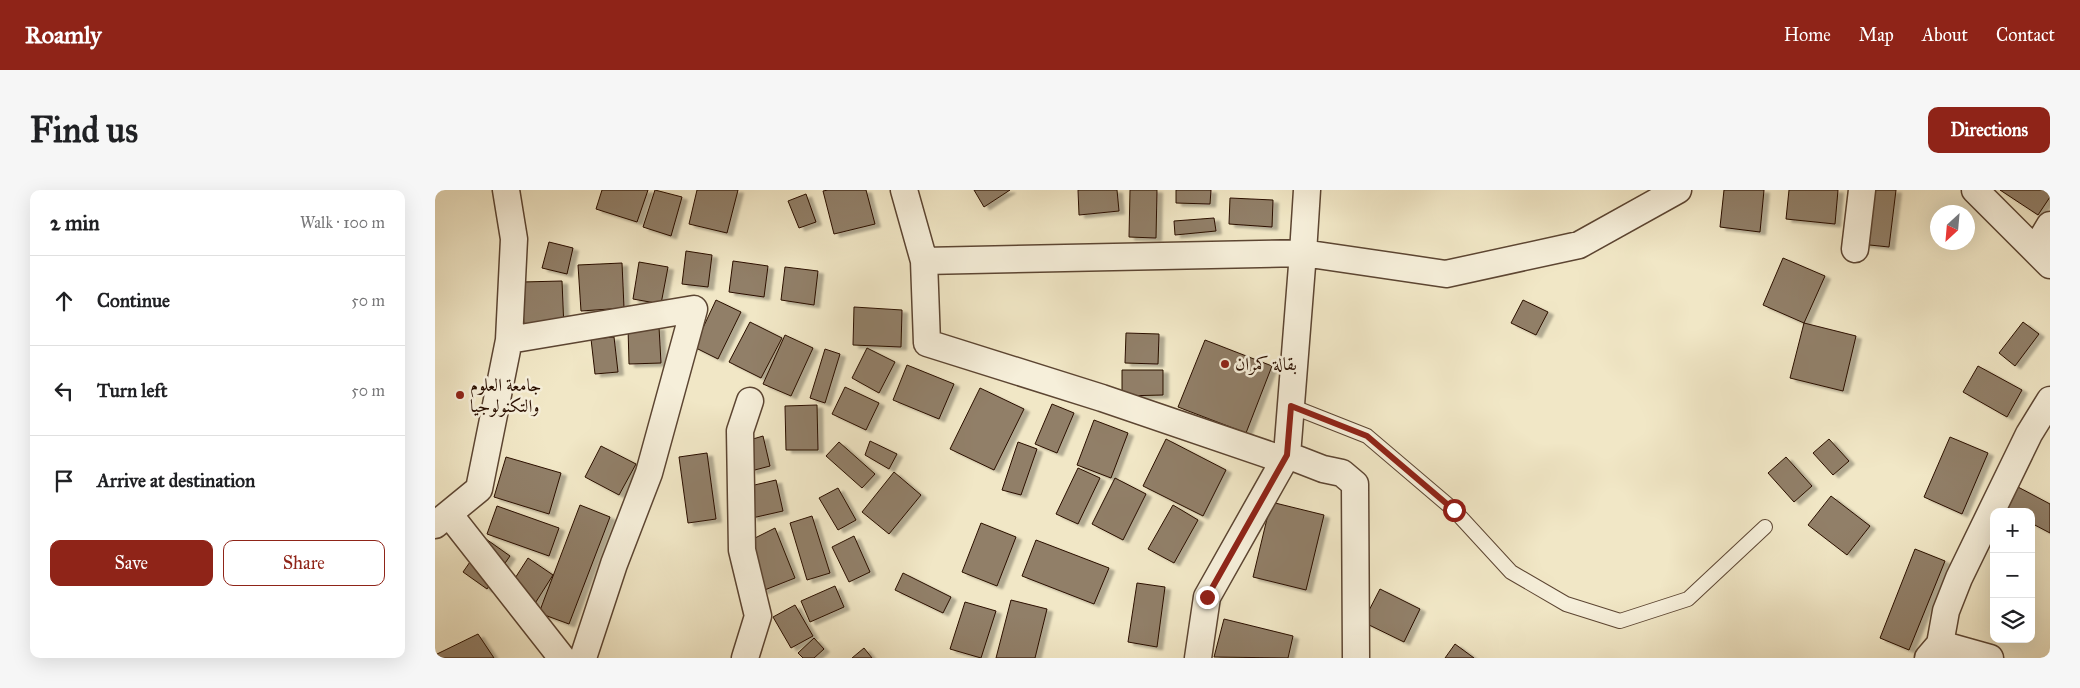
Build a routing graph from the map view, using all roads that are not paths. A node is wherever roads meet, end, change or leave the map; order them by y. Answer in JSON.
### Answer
{"nodes":[{"id":1,"x":506,"y":190,"type":"edge"},
{"id":2,"x":904,"y":190,"type":"edge"},
{"id":3,"x":1307,"y":190,"type":"edge"},
{"id":4,"x":1678,"y":190,"type":"edge"},
{"id":5,"x":1862,"y":190,"type":"edge"},
{"id":6,"x":1975,"y":190,"type":"edge"},
{"id":7,"x":2050,"y":225,"type":"edge"},
{"id":8,"x":1855,"y":249,"type":"dead end"},
{"id":9,"x":1303,"y":253,"type":"junction"},
{"id":10,"x":2043,"y":257,"type":"edge"},
{"id":11,"x":924,"y":261,"type":"junction"},
{"id":12,"x":509,"y":340,"type":"junction"},
{"id":13,"x":2050,"y":400,"type":"edge"},
{"id":14,"x":750,"y":401,"type":"dead end"},
{"id":15,"x":1291,"y":406,"type":"junction"},
{"id":16,"x":1286,"y":457,"type":"junction"},
{"id":17,"x":442,"y":520,"type":"edge"},
{"id":18,"x":1765,"y":528,"type":"dead end"},
{"id":19,"x":1934,"y":651,"type":"edge"},
{"id":20,"x":562,"y":658,"type":"edge"},
{"id":21,"x":583,"y":658,"type":"edge"},
{"id":22,"x":745,"y":658,"type":"edge"},
{"id":23,"x":1198,"y":658,"type":"edge"},
{"id":24,"x":1356,"y":658,"type":"edge"},
{"id":25,"x":1989,"y":658,"type":"edge"}],
"edges":[{"from":1,"to":12,"type":"street"},
{"from":2,"to":11,"type":"street"},
{"from":3,"to":9,"type":"street"},
{"from":4,"to":9,"type":"street"},
{"from":5,"to":8,"type":"street"},
{"from":6,"to":10,"type":"street"},
{"from":7,"to":10,"type":"street"},
{"from":9,"to":11,"type":"street"},
{"from":9,"to":15,"type":"street"},
{"from":11,"to":16,"type":"street"},
{"from":12,"to":17,"type":"street"},
{"from":12,"to":21,"type":"street"},
{"from":13,"to":19,"type":"street"},
{"from":14,"to":22,"type":"street"},
{"from":15,"to":16,"type":"street"},
{"from":15,"to":18,"type":"lane"},
{"from":16,"to":23,"type":"street"},
{"from":16,"to":24,"type":"street"},
{"from":17,"to":20,"type":"street"},
{"from":19,"to":25,"type":"street"}]}
